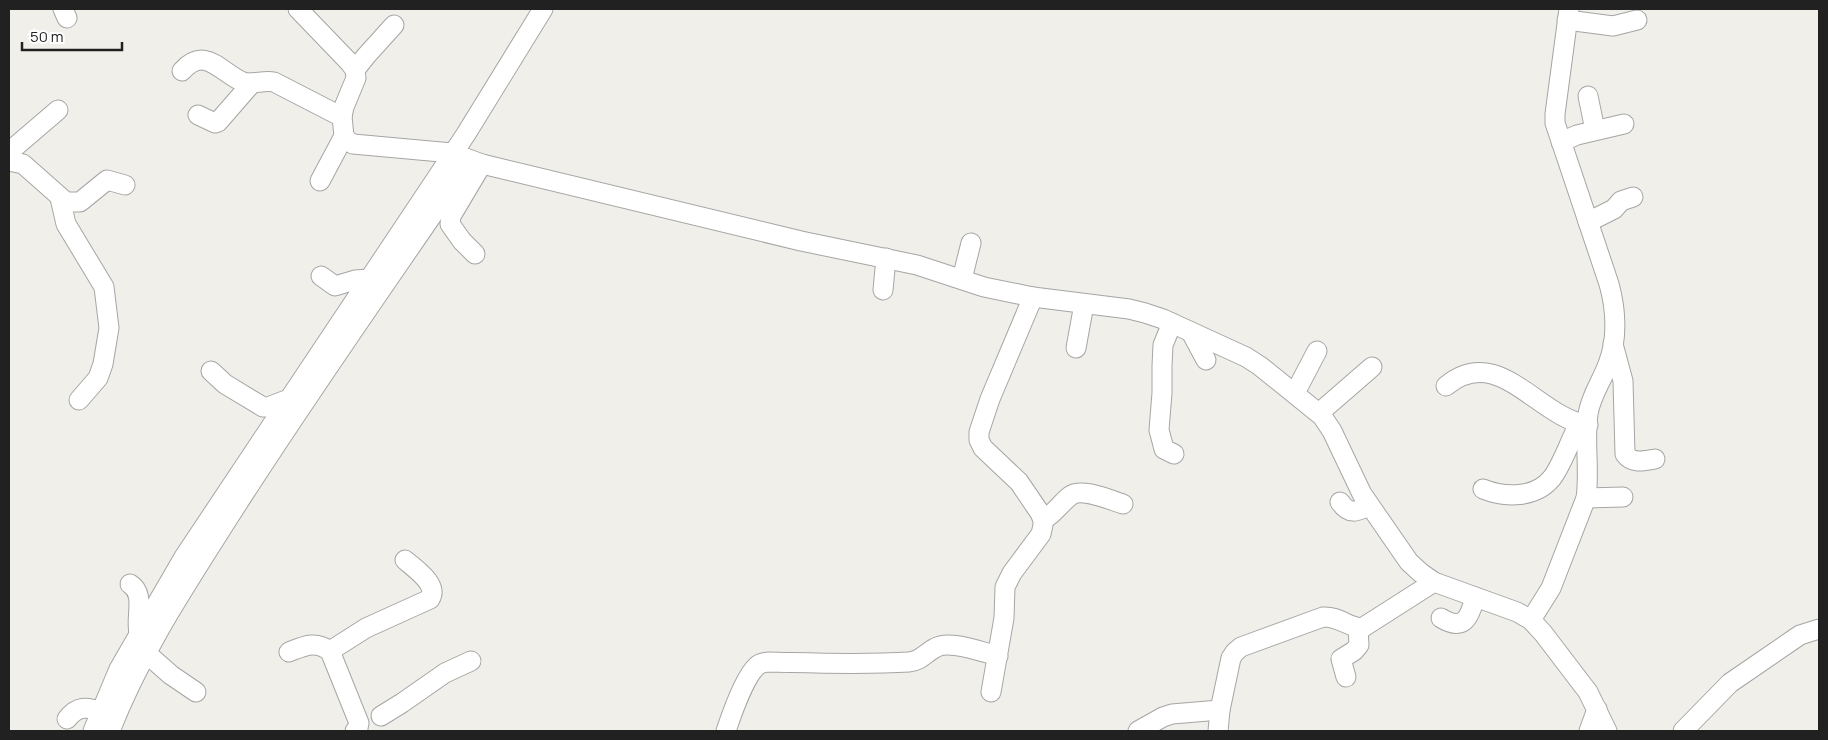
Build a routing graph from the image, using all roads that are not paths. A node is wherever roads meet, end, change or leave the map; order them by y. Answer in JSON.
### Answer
{"nodes":[{"id":1,"x":298,"y":9,"type":"edge"},
{"id":2,"x":543,"y":9,"type":"edge"},
{"id":3,"x":1568,"y":14,"type":"edge"},
{"id":4,"x":1636,"y":20,"type":"dead end"},
{"id":5,"x":394,"y":25,"type":"dead end"},
{"id":6,"x":355,"y":70,"type":"junction"},
{"id":7,"x":182,"y":71,"type":"dead end"},
{"id":8,"x":252,"y":83,"type":"junction"},
{"id":9,"x":1588,"y":96,"type":"dead end"},
{"id":10,"x":58,"y":110,"type":"dead end"},
{"id":11,"x":198,"y":115,"type":"dead end"},
{"id":12,"x":342,"y":117,"type":"junction"},
{"id":13,"x":1624,"y":124,"type":"dead end"},
{"id":14,"x":1595,"y":130,"type":"junction"},
{"id":15,"x":344,"y":136,"type":"junction"},
{"id":16,"x":1560,"y":142,"type":"junction"},
{"id":17,"x":9,"y":152,"type":"edge"},
{"id":18,"x":466,"y":158,"type":"junction"},
{"id":19,"x":9,"y":161,"type":"edge"},
{"id":20,"x":320,"y":181,"type":"dead end"},
{"id":21,"x":125,"y":185,"type":"dead end"},
{"id":22,"x":1633,"y":196,"type":"dead end"},
{"id":23,"x":60,"y":198,"type":"junction"},
{"id":24,"x":1588,"y":222,"type":"junction"},
{"id":25,"x":972,"y":243,"type":"dead end"},
{"id":26,"x":475,"y":254,"type":"dead end"},
{"id":27,"x":886,"y":258,"type":"junction"},
{"id":28,"x":321,"y":276,"type":"dead end"},
{"id":29,"x":370,"y":279,"type":"junction"},
{"id":30,"x":962,"y":279,"type":"junction"},
{"id":31,"x":882,"y":290,"type":"dead end"},
{"id":32,"x":1033,"y":297,"type":"junction"},
{"id":33,"x":1084,"y":304,"type":"junction"},
{"id":34,"x":1172,"y":323,"type":"junction"},
{"id":35,"x":1191,"y":332,"type":"junction"},
{"id":36,"x":1612,"y":343,"type":"junction"},
{"id":37,"x":1076,"y":348,"type":"dead end"},
{"id":38,"x":1317,"y":351,"type":"dead end"},
{"id":39,"x":1206,"y":360,"type":"dead end"},
{"id":40,"x":1372,"y":367,"type":"dead end"},
{"id":41,"x":211,"y":371,"type":"dead end"},
{"id":42,"x":1446,"y":386,"type":"dead end"},
{"id":43,"x":1295,"y":393,"type":"junction"},
{"id":44,"x":289,"y":399,"type":"junction"},
{"id":45,"x":79,"y":400,"type":"dead end"},
{"id":46,"x":1319,"y":413,"type":"junction"},
{"id":47,"x":1583,"y":424,"type":"junction"},
{"id":48,"x":1174,"y":454,"type":"dead end"},
{"id":49,"x":1655,"y":459,"type":"dead end"},
{"id":50,"x":1483,"y":489,"type":"dead end"},
{"id":51,"x":1623,"y":497,"type":"dead end"},
{"id":52,"x":1586,"y":498,"type":"junction"},
{"id":53,"x":1340,"y":502,"type":"dead end"},
{"id":54,"x":1123,"y":504,"type":"dead end"},
{"id":55,"x":1369,"y":506,"type":"junction"},
{"id":56,"x":1043,"y":520,"type":"junction"},
{"id":57,"x":405,"y":560,"type":"dead end"},
{"id":58,"x":1434,"y":582,"type":"junction"},
{"id":59,"x":130,"y":584,"type":"dead end"},
{"id":60,"x":1476,"y":597,"type":"junction"},
{"id":61,"x":1441,"y":618,"type":"dead end"},
{"id":62,"x":1530,"y":620,"type":"junction"},
{"id":63,"x":1358,"y":628,"type":"junction"},
{"id":64,"x":1819,"y":629,"type":"edge"},
{"id":65,"x":139,"y":633,"type":"junction"},
{"id":66,"x":330,"y":651,"type":"junction"},
{"id":67,"x":146,"y":652,"type":"junction"},
{"id":68,"x":289,"y":652,"type":"dead end"},
{"id":69,"x":998,"y":656,"type":"junction"},
{"id":70,"x":471,"y":661,"type":"dead end"},
{"id":71,"x":1346,"y":676,"type":"dead end"},
{"id":72,"x":196,"y":692,"type":"dead end"},
{"id":73,"x":991,"y":692,"type":"dead end"},
{"id":74,"x":1597,"y":708,"type":"junction"},
{"id":75,"x":101,"y":712,"type":"junction"},
{"id":76,"x":67,"y":719,"type":"dead end"},
{"id":77,"x":1221,"y":723,"type":"edge"},
{"id":78,"x":366,"y":724,"type":"edge"},
{"id":79,"x":93,"y":731,"type":"edge"},
{"id":80,"x":110,"y":731,"type":"edge"},
{"id":81,"x":726,"y":731,"type":"edge"},
{"id":82,"x":1138,"y":731,"type":"edge"},
{"id":83,"x":1589,"y":731,"type":"edge"},
{"id":84,"x":1607,"y":731,"type":"edge"},
{"id":85,"x":1683,"y":731,"type":"edge"}],
"edges":[{"from":1,"to":6,"type":"street"},
{"from":2,"to":18,"type":"street"},
{"from":3,"to":4,"type":"street"},
{"from":3,"to":16,"type":"street"},
{"from":5,"to":6,"type":"street"},
{"from":6,"to":12,"type":"street"},
{"from":7,"to":8,"type":"street"},
{"from":8,"to":11,"type":"street"},
{"from":8,"to":12,"type":"street"},
{"from":9,"to":14,"type":"street"},
{"from":10,"to":17,"type":"street"},
{"from":12,"to":15,"type":"street"},
{"from":13,"to":14,"type":"street"},
{"from":14,"to":16,"type":"street"},
{"from":15,"to":18,"type":"street"},
{"from":15,"to":20,"type":"street"},
{"from":16,"to":24,"type":"street"},
{"from":18,"to":26,"type":"street"},
{"from":18,"to":27,"type":"street"},
{"from":18,"to":29,"type":"street"},
{"from":18,"to":67,"type":"street"},
{"from":19,"to":23,"type":"street"},
{"from":21,"to":23,"type":"street"},
{"from":22,"to":24,"type":"street"},
{"from":23,"to":45,"type":"street"},
{"from":24,"to":36,"type":"street"},
{"from":25,"to":30,"type":"street"},
{"from":27,"to":30,"type":"street"},
{"from":27,"to":31,"type":"street"},
{"from":28,"to":29,"type":"street"},
{"from":29,"to":44,"type":"street"},
{"from":30,"to":32,"type":"street"},
{"from":32,"to":33,"type":"street"},
{"from":32,"to":56,"type":"street"},
{"from":33,"to":34,"type":"street"},
{"from":33,"to":37,"type":"street"},
{"from":34,"to":35,"type":"street"},
{"from":34,"to":48,"type":"street"},
{"from":35,"to":39,"type":"street"},
{"from":35,"to":43,"type":"street"},
{"from":36,"to":47,"type":"street"},
{"from":36,"to":49,"type":"street"},
{"from":38,"to":43,"type":"street"},
{"from":40,"to":46,"type":"street"},
{"from":41,"to":44,"type":"street"},
{"from":42,"to":47,"type":"street"},
{"from":43,"to":46,"type":"street"},
{"from":44,"to":65,"type":"street"},
{"from":46,"to":55,"type":"street"},
{"from":47,"to":50,"type":"street"},
{"from":47,"to":52,"type":"street"},
{"from":51,"to":52,"type":"street"},
{"from":52,"to":62,"type":"street"},
{"from":53,"to":55,"type":"street"},
{"from":54,"to":56,"type":"street"},
{"from":55,"to":58,"type":"street"},
{"from":56,"to":69,"type":"street"},
{"from":57,"to":66,"type":"street"},
{"from":58,"to":60,"type":"street"},
{"from":58,"to":63,"type":"street"},
{"from":59,"to":65,"type":"street"},
{"from":60,"to":61,"type":"street"},
{"from":60,"to":62,"type":"street"},
{"from":62,"to":74,"type":"street"},
{"from":63,"to":71,"type":"street"},
{"from":63,"to":77,"type":"street"},
{"from":64,"to":85,"type":"street"},
{"from":65,"to":75,"type":"street"},
{"from":66,"to":68,"type":"street"},
{"from":66,"to":78,"type":"street"},
{"from":67,"to":72,"type":"street"},
{"from":67,"to":80,"type":"street"},
{"from":69,"to":73,"type":"street"},
{"from":69,"to":81,"type":"street"},
{"from":70,"to":78,"type":"street"},
{"from":74,"to":83,"type":"street"},
{"from":74,"to":84,"type":"street"},
{"from":75,"to":76,"type":"street"},
{"from":75,"to":79,"type":"street"},
{"from":77,"to":82,"type":"street"}]}
